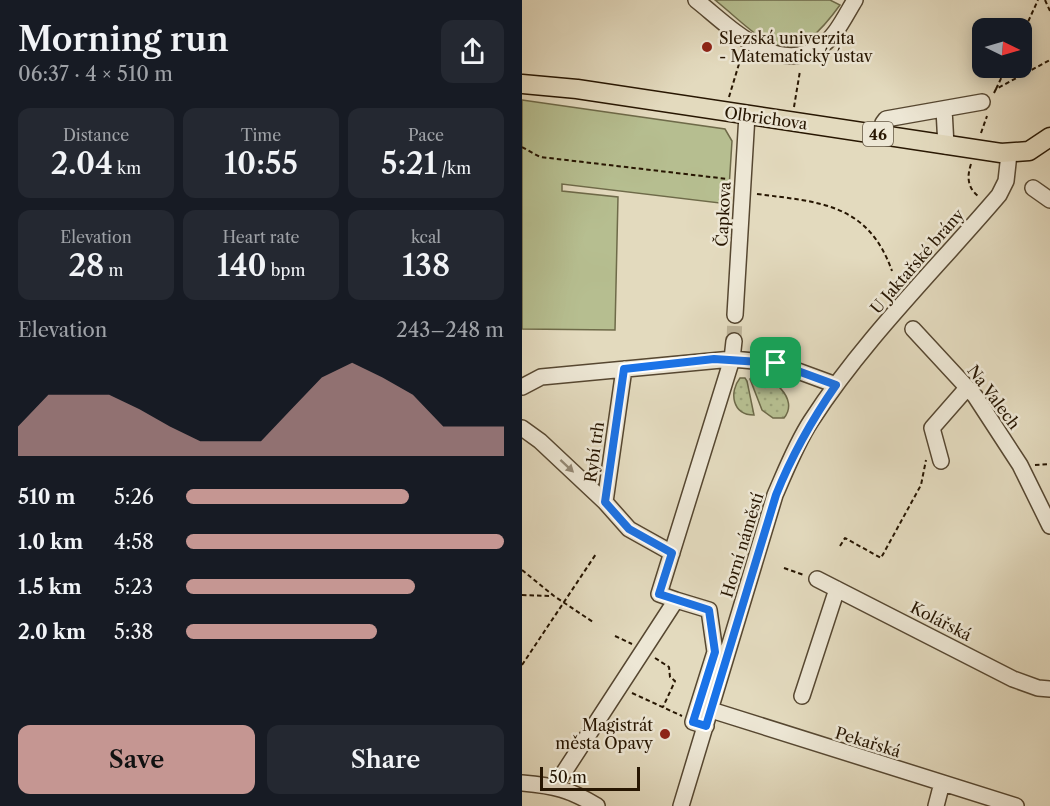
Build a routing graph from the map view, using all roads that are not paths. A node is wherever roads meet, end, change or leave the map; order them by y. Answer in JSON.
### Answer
{"nodes":[{"id":1,"x":696,"y":0,"type":"edge"},
{"id":2,"x":855,"y":0,"type":"edge"},
{"id":3,"x":522,"y":84,"type":"edge"},
{"id":4,"x":988,"y":104,"type":"road end"},
{"id":5,"x":944,"y":108,"type":"junction"},
{"id":6,"x":747,"y":115,"type":"junction"},
{"id":7,"x":882,"y":134,"type":"junction"},
{"id":8,"x":1050,"y":137,"type":"edge"},
{"id":9,"x":946,"y":146,"type":"junction"},
{"id":10,"x":1009,"y":154,"type":"junction"},
{"id":11,"x":1033,"y":188,"type":"dead end"},
{"id":12,"x":1050,"y":200,"type":"edge"},
{"id":13,"x":735,"y":315,"type":"tunnel mouth"},
{"id":14,"x":913,"y":329,"type":"dead end"},
{"id":15,"x":734,"y":341,"type":"tunnel mouth"},
{"id":16,"x":732,"y":359,"type":"junction"},
{"id":17,"x":624,"y":369,"type":"junction"},
{"id":18,"x":836,"y":385,"type":"junction"},
{"id":19,"x":522,"y":387,"type":"edge"},
{"id":20,"x":967,"y":388,"type":"junction"},
{"id":21,"x":522,"y":428,"type":"edge"},
{"id":22,"x":941,"y":461,"type":"dead end"},
{"id":23,"x":605,"y":502,"type":"junction"},
{"id":24,"x":1050,"y":526,"type":"edge"},
{"id":25,"x":670,"y":559,"type":"junction"},
{"id":26,"x":817,"y":579,"type":"road end"},
{"id":27,"x":837,"y":589,"type":"junction"},
{"id":28,"x":676,"y":600,"type":"junction"},
{"id":29,"x":1050,"y":689,"type":"edge"},
{"id":30,"x":802,"y":696,"type":"dead end"},
{"id":31,"x":711,"y":710,"type":"junction"},
{"id":32,"x":700,"y":724,"type":"junction"},
{"id":33,"x":522,"y":783,"type":"edge"},
{"id":34,"x":942,"y":783,"type":"junction"},
{"id":35,"x":555,"y":786,"type":"junction"},
{"id":36,"x":597,"y":806,"type":"edge"},
{"id":37,"x":681,"y":806,"type":"edge"},
{"id":38,"x":936,"y":806,"type":"edge"},
{"id":39,"x":1016,"y":806,"type":"edge"}],
"edges":[{"from":1,"to":2,"type":"street"},
{"from":3,"to":6,"type":"main road","name":"Olbrichova","number":"46"},
{"from":4,"to":5,"type":"street"},
{"from":5,"to":7,"type":"street"},
{"from":5,"to":9,"type":"street"},
{"from":6,"to":7,"type":"main road","name":"Olbrichova","number":"46"},
{"from":6,"to":13,"type":"street","name":"Čapkova"},
{"from":7,"to":9,"type":"main road","name":"Olbrichova","number":"46"},
{"from":8,"to":10,"type":"main road","number":"46"},
{"from":9,"to":10,"type":"main road","name":"Olbrichova","number":"46"},
{"from":10,"to":18,"type":"street","name":"U Jaktařské brány"},
{"from":11,"to":12,"type":"street"},
{"from":14,"to":20,"type":"street","name":"Na Valech"},
{"from":15,"to":16,"type":"street"},
{"from":16,"to":17,"type":"street"},
{"from":16,"to":18,"type":"street"},
{"from":16,"to":25,"type":"street"},
{"from":17,"to":19,"type":"street"},
{"from":17,"to":23,"type":"street","name":"Rybí trh"},
{"from":18,"to":31,"type":"street","name":"Horní náměstí"},
{"from":20,"to":22,"type":"street"},
{"from":20,"to":24,"type":"street","name":"Na Valech"},
{"from":21,"to":23,"type":"street","name":"Rybí trh","one_way":true},
{"from":23,"to":25,"type":"street"},
{"from":25,"to":28,"type":"street"},
{"from":26,"to":27,"type":"street","name":"Kolářská"},
{"from":27,"to":29,"type":"street","name":"Kolářská"},
{"from":27,"to":30,"type":"street"},
{"from":28,"to":32,"type":"street","name":"Horní náměstí"},
{"from":28,"to":35,"type":"street"},
{"from":31,"to":32,"type":"street","name":"Horní náměstí"},
{"from":31,"to":34,"type":"street","name":"Pekařská"},
{"from":32,"to":37,"type":"street","name":"Horní náměstí"},
{"from":33,"to":35,"type":"street"},
{"from":34,"to":38,"type":"street"},
{"from":34,"to":39,"type":"street","name":"Pekařská"},
{"from":35,"to":36,"type":"street"}]}
